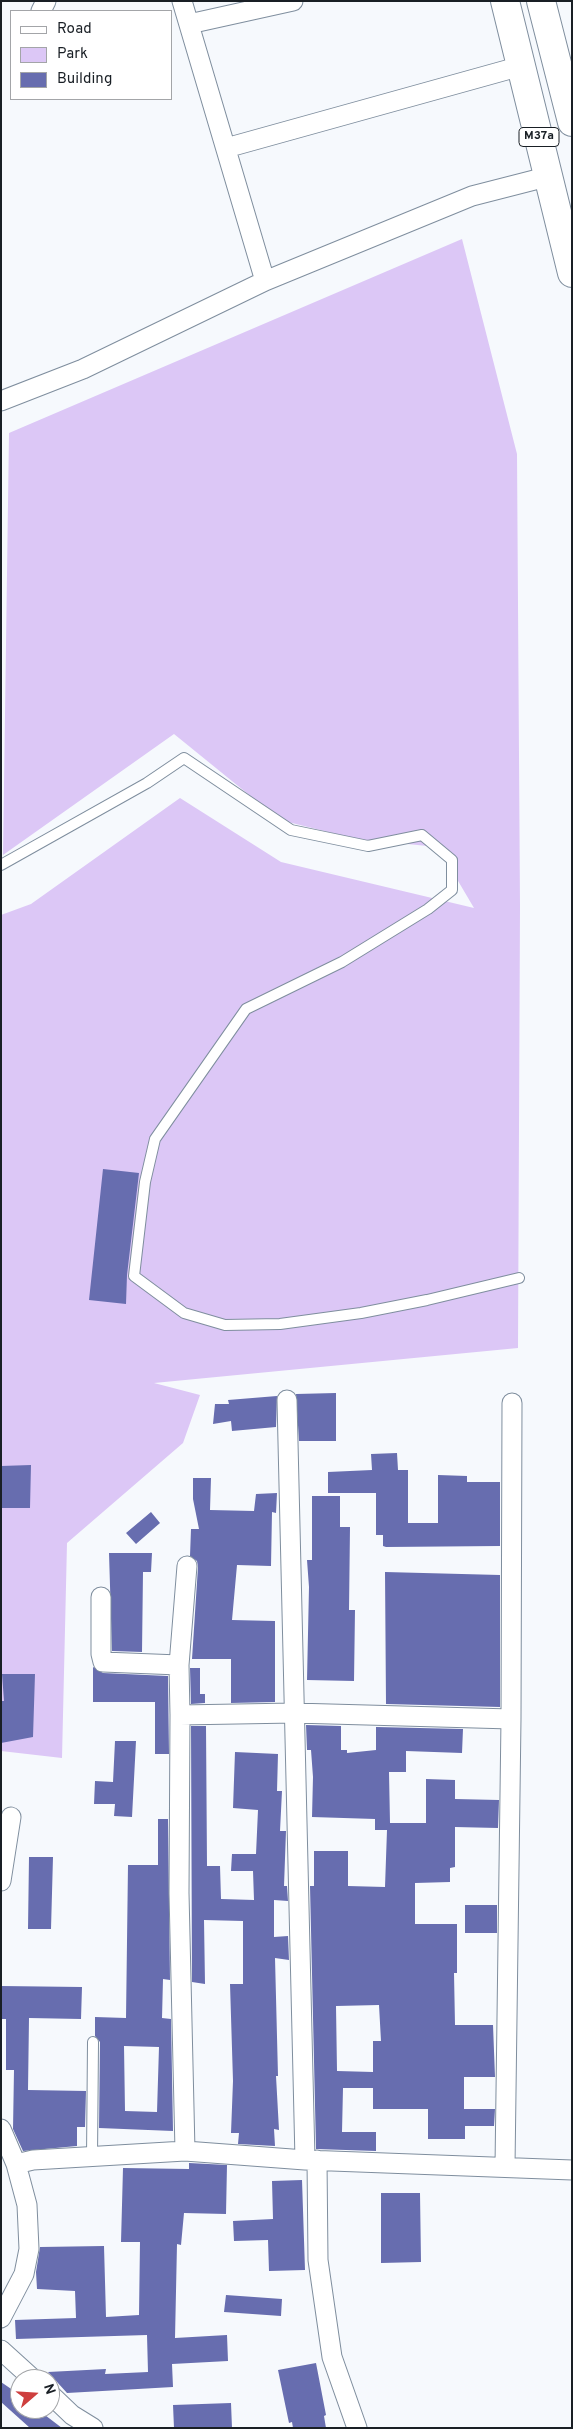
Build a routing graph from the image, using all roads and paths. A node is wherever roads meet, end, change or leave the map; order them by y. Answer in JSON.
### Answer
{"nodes":[{"id":1,"x":182,"y":1,"type":"edge"},
{"id":2,"x":293,"y":1,"type":"edge"},
{"id":3,"x":505,"y":1,"type":"edge"},
{"id":4,"x":541,"y":1,"type":"edge"},
{"id":5,"x":189,"y":24,"type":"junction"},
{"id":6,"x":522,"y":66,"type":"junction"},
{"id":7,"x":570,"y":107,"type":"edge"},
{"id":8,"x":226,"y":148,"type":"junction"},
{"id":9,"x":550,"y":176,"type":"junction"},
{"id":10,"x":572,"y":273,"type":"edge"},
{"id":11,"x":265,"y":281,"type":"junction"},
{"id":12,"x":1,"y":401,"type":"edge"},
{"id":13,"x":1,"y":865,"type":"edge"},
{"id":14,"x":518,"y":1278,"type":"dead end"},
{"id":15,"x":287,"y":1400,"type":"dead end"},
{"id":16,"x":512,"y":1403,"type":"dead end"},
{"id":17,"x":187,"y":1566,"type":"dead end"},
{"id":18,"x":101,"y":1597,"type":"dead end"},
{"id":19,"x":179,"y":1665,"type":"junction"},
{"id":20,"x":294,"y":1713,"type":"junction"},
{"id":21,"x":180,"y":1715,"type":"junction"},
{"id":22,"x":511,"y":1719,"type":"junction"},
{"id":23,"x":11,"y":1817,"type":"dead end"},
{"id":24,"x":1,"y":1882,"type":"edge"},
{"id":25,"x":93,"y":2042,"type":"dead end"},
{"id":26,"x":1,"y":2129,"type":"edge"},
{"id":27,"x":185,"y":2151,"type":"junction"},
{"id":28,"x":92,"y":2156,"type":"junction"},
{"id":29,"x":311,"y":2160,"type":"junction"},
{"id":30,"x":16,"y":2164,"type":"junction"},
{"id":31,"x":505,"y":2166,"type":"junction"},
{"id":32,"x":572,"y":2170,"type":"edge"},
{"id":33,"x":1,"y":2318,"type":"edge"},
{"id":34,"x":1,"y":2350,"type":"edge"},
{"id":35,"x":22,"y":2369,"type":"edge"},
{"id":36,"x":60,"y":2403,"type":"edge"},
{"id":37,"x":93,"y":2428,"type":"edge"},
{"id":38,"x":357,"y":2428,"type":"edge"}],
"edges":[{"from":1,"to":5,"type":"street"},
{"from":2,"to":5,"type":"street"},
{"from":3,"to":6,"type":"highway","number":"M37a"},
{"from":4,"to":7,"type":"highway"},
{"from":5,"to":8,"type":"street"},
{"from":6,"to":8,"type":"street"},
{"from":6,"to":9,"type":"highway","number":"M37a"},
{"from":8,"to":11,"type":"street"},
{"from":9,"to":10,"type":"highway","number":"M37a"},
{"from":9,"to":11,"type":"street"},
{"from":11,"to":12,"type":"street"},
{"from":13,"to":14,"type":"lane"},
{"from":15,"to":20,"type":"street"},
{"from":16,"to":22,"type":"street"},
{"from":17,"to":19,"type":"street"},
{"from":18,"to":19,"type":"street"},
{"from":19,"to":21,"type":"street"},
{"from":20,"to":21,"type":"street"},
{"from":20,"to":22,"type":"street"},
{"from":20,"to":29,"type":"street"},
{"from":21,"to":27,"type":"street"},
{"from":22,"to":31,"type":"street"},
{"from":23,"to":24,"type":"street"},
{"from":25,"to":28,"type":"lane"},
{"from":26,"to":30,"type":"street"},
{"from":27,"to":28,"type":"street"},
{"from":27,"to":29,"type":"street"},
{"from":28,"to":30,"type":"street"},
{"from":29,"to":31,"type":"street"},
{"from":29,"to":38,"type":"street"},
{"from":30,"to":33,"type":"street"},
{"from":31,"to":32,"type":"street"},
{"from":34,"to":35,"type":"street"},
{"from":36,"to":37,"type":"street"}]}
